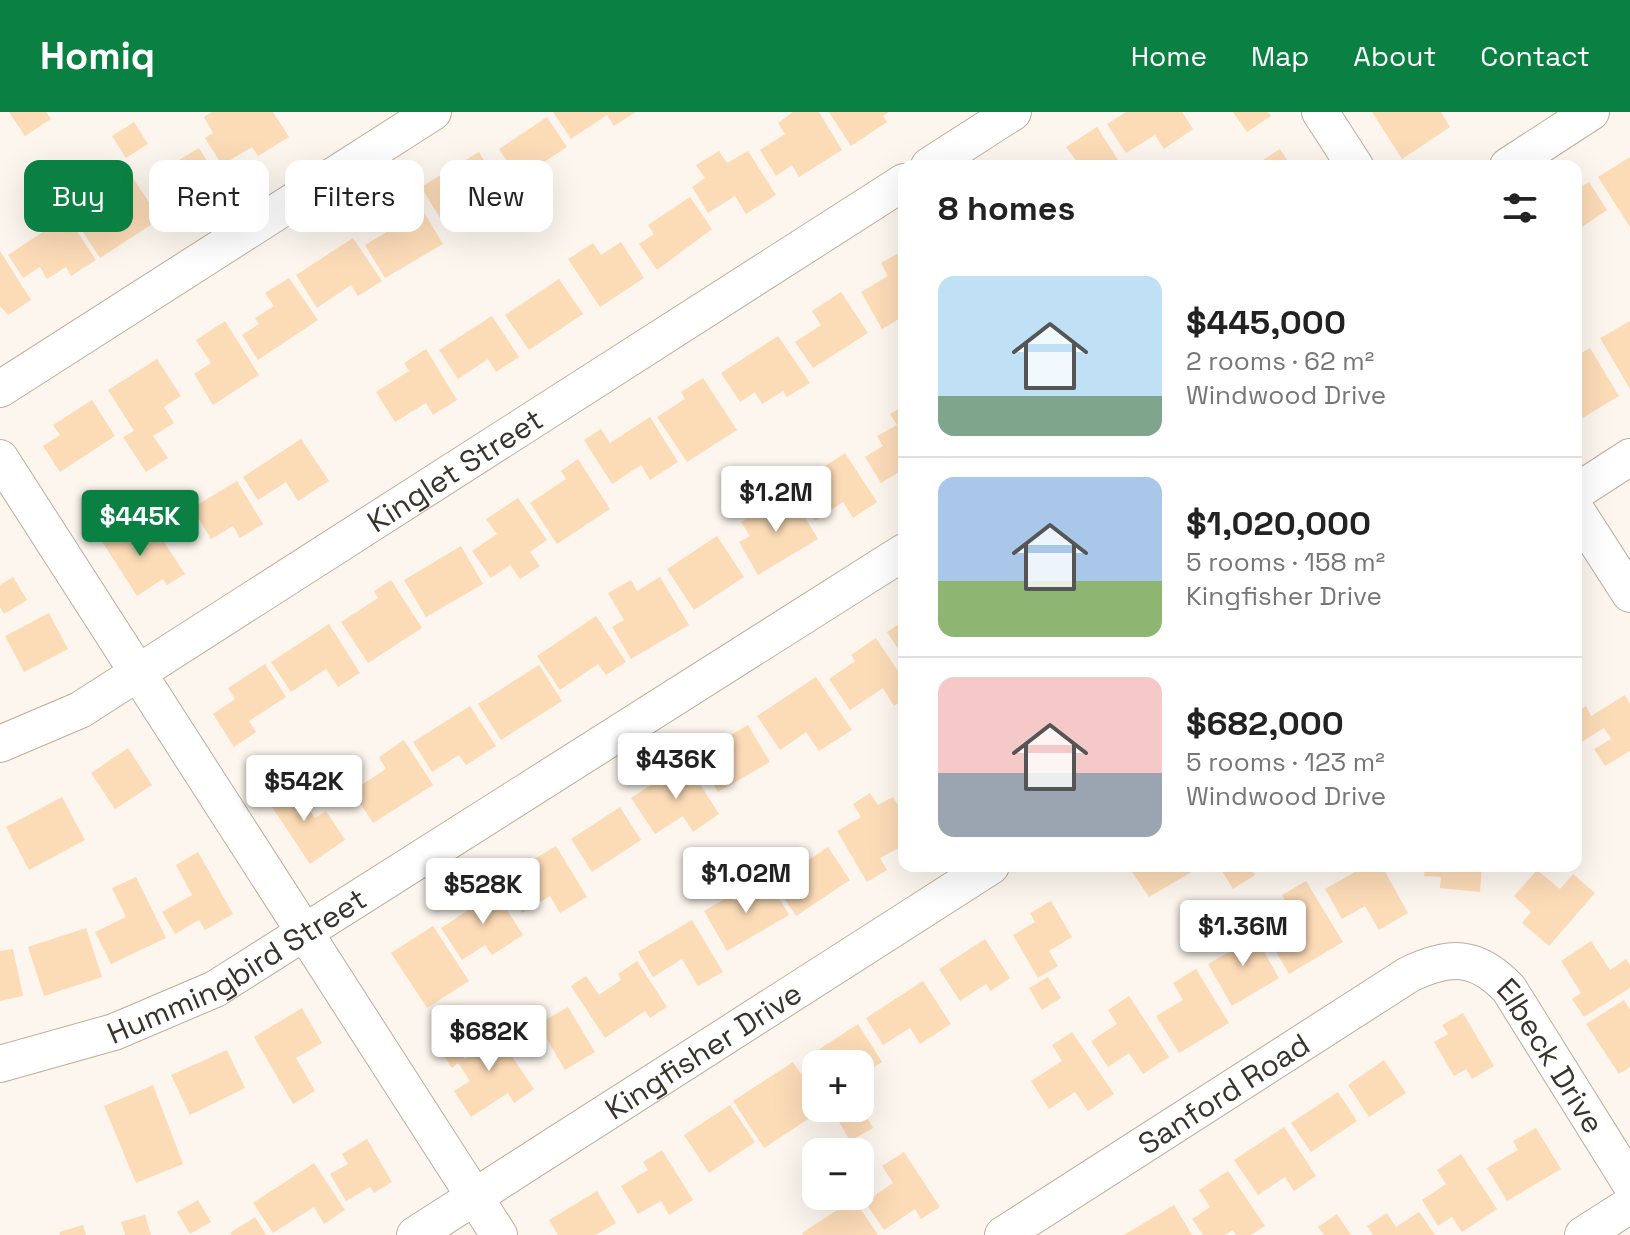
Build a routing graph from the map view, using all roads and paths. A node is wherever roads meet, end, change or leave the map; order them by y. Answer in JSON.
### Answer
{"nodes":[{"id":1,"x":433,"y":112,"type":"edge"},
{"id":2,"x":1013,"y":112,"type":"edge"},
{"id":3,"x":1320,"y":112,"type":"edge"},
{"id":4,"x":1591,"y":112,"type":"edge"},
{"id":5,"x":938,"y":160,"type":"edge"},
{"id":6,"x":1351,"y":160,"type":"edge"},
{"id":7,"x":1517,"y":160,"type":"edge"},
{"id":8,"x":898,"y":186,"type":"edge"},
{"id":9,"x":0,"y":389,"type":"edge"},
{"id":10,"x":1630,"y":457,"type":"edge"},
{"id":11,"x":0,"y":458,"type":"edge"},
{"id":12,"x":1582,"y":488,"type":"edge"},
{"id":13,"x":1582,"y":519,"type":"edge"},
{"id":14,"x":898,"y":556,"type":"edge"},
{"id":15,"x":1630,"y":594,"type":"edge"},
{"id":16,"x":138,"y":674,"type":"junction"},
{"id":17,"x":0,"y":744,"type":"edge"},
{"id":18,"x":982,"y":872,"type":"edge"},
{"id":19,"x":305,"y":935,"type":"junction"},
{"id":20,"x":1447,"y":961,"type":"joint"},
{"id":21,"x":0,"y":1064,"type":"edge"},
{"id":22,"x":1630,"y":1183,"type":"edge"},
{"id":23,"x":474,"y":1197,"type":"junction"},
{"id":24,"x":1630,"y":1205,"type":"edge"},
{"id":25,"x":415,"y":1235,"type":"edge"},
{"id":26,"x":499,"y":1235,"type":"edge"},
{"id":27,"x":1003,"y":1235,"type":"edge"},
{"id":28,"x":1583,"y":1235,"type":"edge"}],
"edges":[{"from":1,"to":9,"type":"street"},
{"from":2,"to":5,"type":"street"},
{"from":3,"to":6,"type":"street"},
{"from":4,"to":7,"type":"street"},
{"from":8,"to":16,"type":"street","name":"Kinglet Street"},
{"from":10,"to":12,"type":"street"},
{"from":11,"to":16,"type":"street"},
{"from":13,"to":15,"type":"street"},
{"from":14,"to":19,"type":"street","name":"Hummingbird Street"},
{"from":16,"to":17,"type":"street","name":"Kinglet Street"},
{"from":16,"to":19,"type":"street"},
{"from":18,"to":23,"type":"street","name":"Kingfisher Drive"},
{"from":19,"to":21,"type":"street","name":"Hummingbird Street"},
{"from":19,"to":23,"type":"street"},
{"from":20,"to":22,"type":"street","name":"Elbeck Drive"},
{"from":20,"to":27,"type":"street","name":"Sanford Road"},
{"from":23,"to":25,"type":"street","name":"Kingfisher Drive"},
{"from":23,"to":26,"type":"street"},
{"from":24,"to":28,"type":"street"}]}
